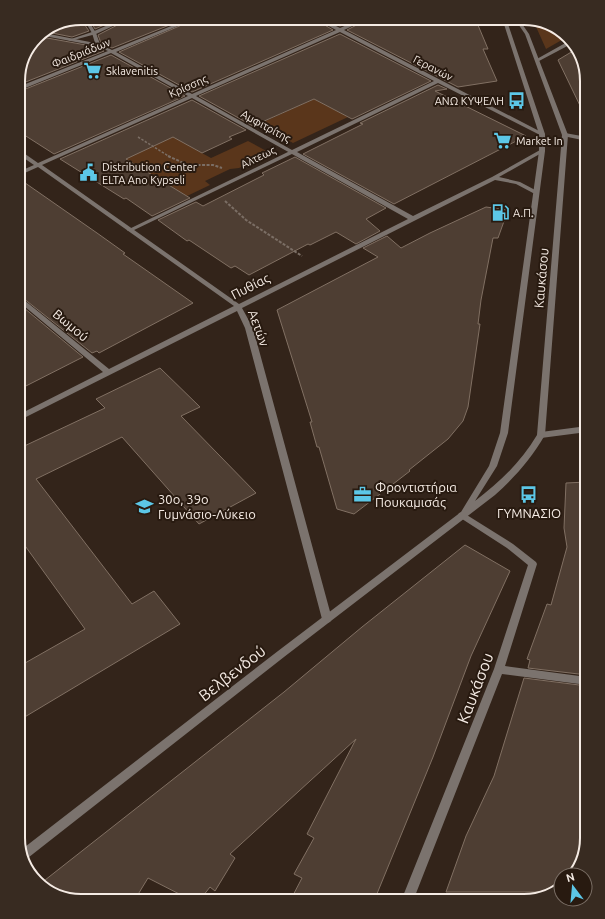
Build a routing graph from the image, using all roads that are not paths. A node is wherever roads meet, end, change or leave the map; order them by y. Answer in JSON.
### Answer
{"nodes":[{"id":1,"x":89,"y":25,"type":"edge"},
{"id":2,"x":112,"y":25,"type":"edge"},
{"id":3,"x":177,"y":25,"type":"edge"},
{"id":4,"x":330,"y":25,"type":"edge"},
{"id":5,"x":351,"y":25,"type":"edge"},
{"id":6,"x":506,"y":25,"type":"edge"},
{"id":7,"x":521,"y":25,"type":"edge"},
{"id":8,"x":340,"y":30,"type":"junction"},
{"id":9,"x":94,"y":33,"type":"junction"},
{"id":10,"x":48,"y":35,"type":"edge"},
{"id":11,"x":70,"y":40,"type":"junction"},
{"id":12,"x":567,"y":44,"type":"edge"},
{"id":13,"x":98,"y":45,"type":"junction"},
{"id":14,"x":111,"y":51,"type":"junction"},
{"id":15,"x":537,"y":60,"type":"junction"},
{"id":16,"x":438,"y":81,"type":"junction"},
{"id":17,"x":25,"y":86,"type":"edge"},
{"id":18,"x":191,"y":96,"type":"junction"},
{"id":19,"x":542,"y":134,"type":"junction"},
{"id":20,"x":565,"y":135,"type":"junction"},
{"id":21,"x":580,"y":138,"type":"edge"},
{"id":22,"x":542,"y":151,"type":"junction"},
{"id":23,"x":292,"y":152,"type":"junction"},
{"id":24,"x":25,"y":156,"type":"edge"},
{"id":25,"x":38,"y":165,"type":"junction"},
{"id":26,"x":25,"y":171,"type":"edge"},
{"id":27,"x":494,"y":178,"type":"junction"},
{"id":28,"x":535,"y":192,"type":"junction"},
{"id":29,"x":411,"y":218,"type":"junction"},
{"id":30,"x":130,"y":230,"type":"junction"},
{"id":31,"x":25,"y":303,"type":"edge"},
{"id":32,"x":238,"y":306,"type":"junction"},
{"id":33,"x":108,"y":372,"type":"junction"},
{"id":34,"x":25,"y":414,"type":"edge"},
{"id":35,"x":580,"y":430,"type":"edge"},
{"id":36,"x":541,"y":435,"type":"junction"},
{"id":37,"x":462,"y":515,"type":"junction"},
{"id":38,"x":327,"y":619,"type":"junction"},
{"id":39,"x":499,"y":669,"type":"junction"},
{"id":40,"x":580,"y":680,"type":"edge"},
{"id":41,"x":27,"y":853,"type":"edge"},
{"id":42,"x":410,"y":894,"type":"edge"}],
"edges":[{"from":1,"to":9,"type":"street"},
{"from":2,"to":9,"type":"street"},
{"from":3,"to":14,"type":"street","name":"Φαιδριάδων"},
{"from":4,"to":8,"type":"street","name":"Γερανών"},
{"from":5,"to":8,"type":"street","name":"Κρίσσης"},
{"from":6,"to":19,"type":"street","name":"Καυκάσου"},
{"from":7,"to":15,"type":"street","name":"Καυκάσου"},
{"from":8,"to":16,"type":"street","name":"Γερανών"},
{"from":8,"to":18,"type":"street","name":"Κρίσσης"},
{"from":9,"to":11,"type":"street"},
{"from":9,"to":13,"type":"street"},
{"from":10,"to":11,"type":"street","name":"Αμφιτρίτης"},
{"from":11,"to":13,"type":"street","name":"Αμφιτρίτης"},
{"from":12,"to":15,"type":"street"},
{"from":13,"to":14,"type":"street","name":"Αμφιτρίτης"},
{"from":14,"to":17,"type":"street","name":"Φαιδριάδων"},
{"from":14,"to":18,"type":"street","name":"Αμφιτρίτης"},
{"from":15,"to":20,"type":"street","name":"Καυκάσου"},
{"from":16,"to":19,"type":"street","name":"Γερανών"},
{"from":16,"to":23,"type":"street","name":"Αλτεως"},
{"from":18,"to":23,"type":"street","name":"Αμφιτρίτης"},
{"from":18,"to":25,"type":"street","name":"Κρίσσης"},
{"from":19,"to":22,"type":"street","name":"Καυκάσου"},
{"from":20,"to":21,"type":"street"},
{"from":20,"to":36,"type":"street","name":"Καυκάσου"},
{"from":22,"to":27,"type":"street","name":"Πυθίας"},
{"from":22,"to":28,"type":"street","name":"Καυκάσου"},
{"from":23,"to":29,"type":"street","name":"Αμφιτρίτης"},
{"from":23,"to":30,"type":"street","name":"Αλτεως"},
{"from":24,"to":25,"type":"street","name":"Αετών"},
{"from":25,"to":26,"type":"street","name":"Κρίσσης"},
{"from":25,"to":30,"type":"street","name":"Αετών"},
{"from":27,"to":28,"type":"street"},
{"from":27,"to":29,"type":"street","name":"Πυθίας"},
{"from":28,"to":37,"type":"street","name":"Καυκάσου"},
{"from":29,"to":32,"type":"street","name":"Πυθίας"},
{"from":30,"to":32,"type":"street","name":"Αετών"},
{"from":31,"to":33,"type":"street","name":"Βωμού"},
{"from":32,"to":33,"type":"street","name":"Πυθίας"},
{"from":32,"to":38,"type":"street","name":"Αετών"},
{"from":33,"to":34,"type":"street","name":"Πυθίας"},
{"from":35,"to":36,"type":"street"},
{"from":36,"to":37,"type":"street","name":"Καυκάσου"},
{"from":37,"to":38,"type":"street","name":"Βελβενδού"},
{"from":37,"to":39,"type":"street","name":"Καυκάσου"},
{"from":38,"to":41,"type":"street","name":"Βελβενδού"},
{"from":39,"to":40,"type":"street"},
{"from":39,"to":42,"type":"street","name":"Καυκάσου"}]}
